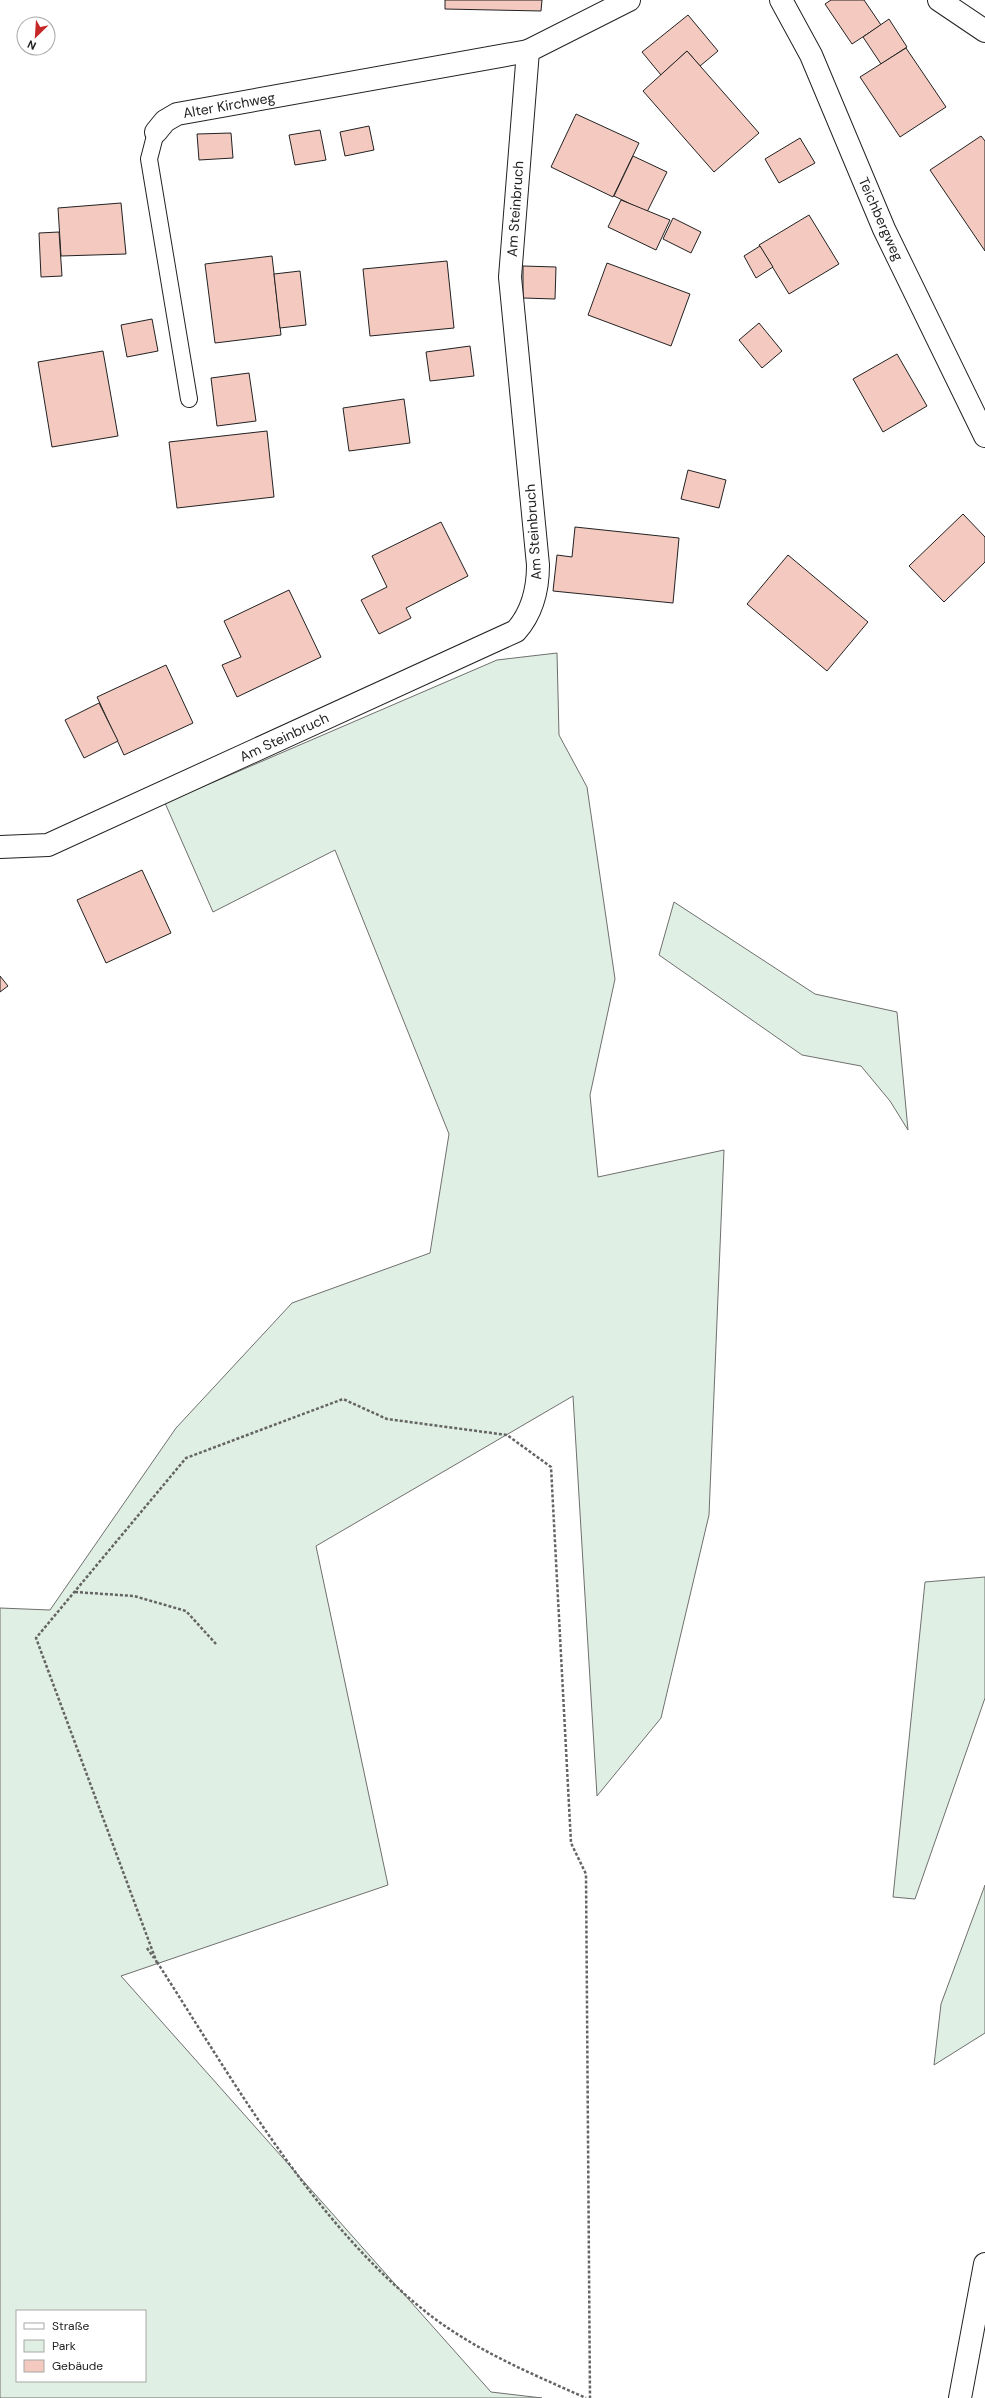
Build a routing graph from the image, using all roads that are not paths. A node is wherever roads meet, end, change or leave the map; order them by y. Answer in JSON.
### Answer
{"nodes":[{"id":1,"x":629,"y":0,"type":"edge"},
{"id":2,"x":781,"y":0,"type":"edge"},
{"id":3,"x":939,"y":0,"type":"edge"},
{"id":4,"x":985,"y":31,"type":"edge"},
{"id":5,"x":528,"y":51,"type":"junction"},
{"id":6,"x":156,"y":132,"type":"joint"},
{"id":7,"x":189,"y":399,"type":"dead end"},
{"id":8,"x":985,"y":436,"type":"edge"},
{"id":9,"x":0,"y":847,"type":"edge"},
{"id":10,"x":985,"y":2264,"type":"edge"},
{"id":11,"x":960,"y":2398,"type":"edge"}],
"edges":[{"from":1,"to":5,"type":"street"},
{"from":2,"to":8,"type":"street","name":"Teichbergweg"},
{"from":3,"to":4,"type":"street"},
{"from":5,"to":6,"type":"street","name":"Alter Kirchweg"},
{"from":5,"to":9,"type":"street","name":"Am Steinbruch"},
{"from":6,"to":7,"type":"lane","name":"Alter Kirchweg"},
{"from":10,"to":11,"type":"street"}]}
